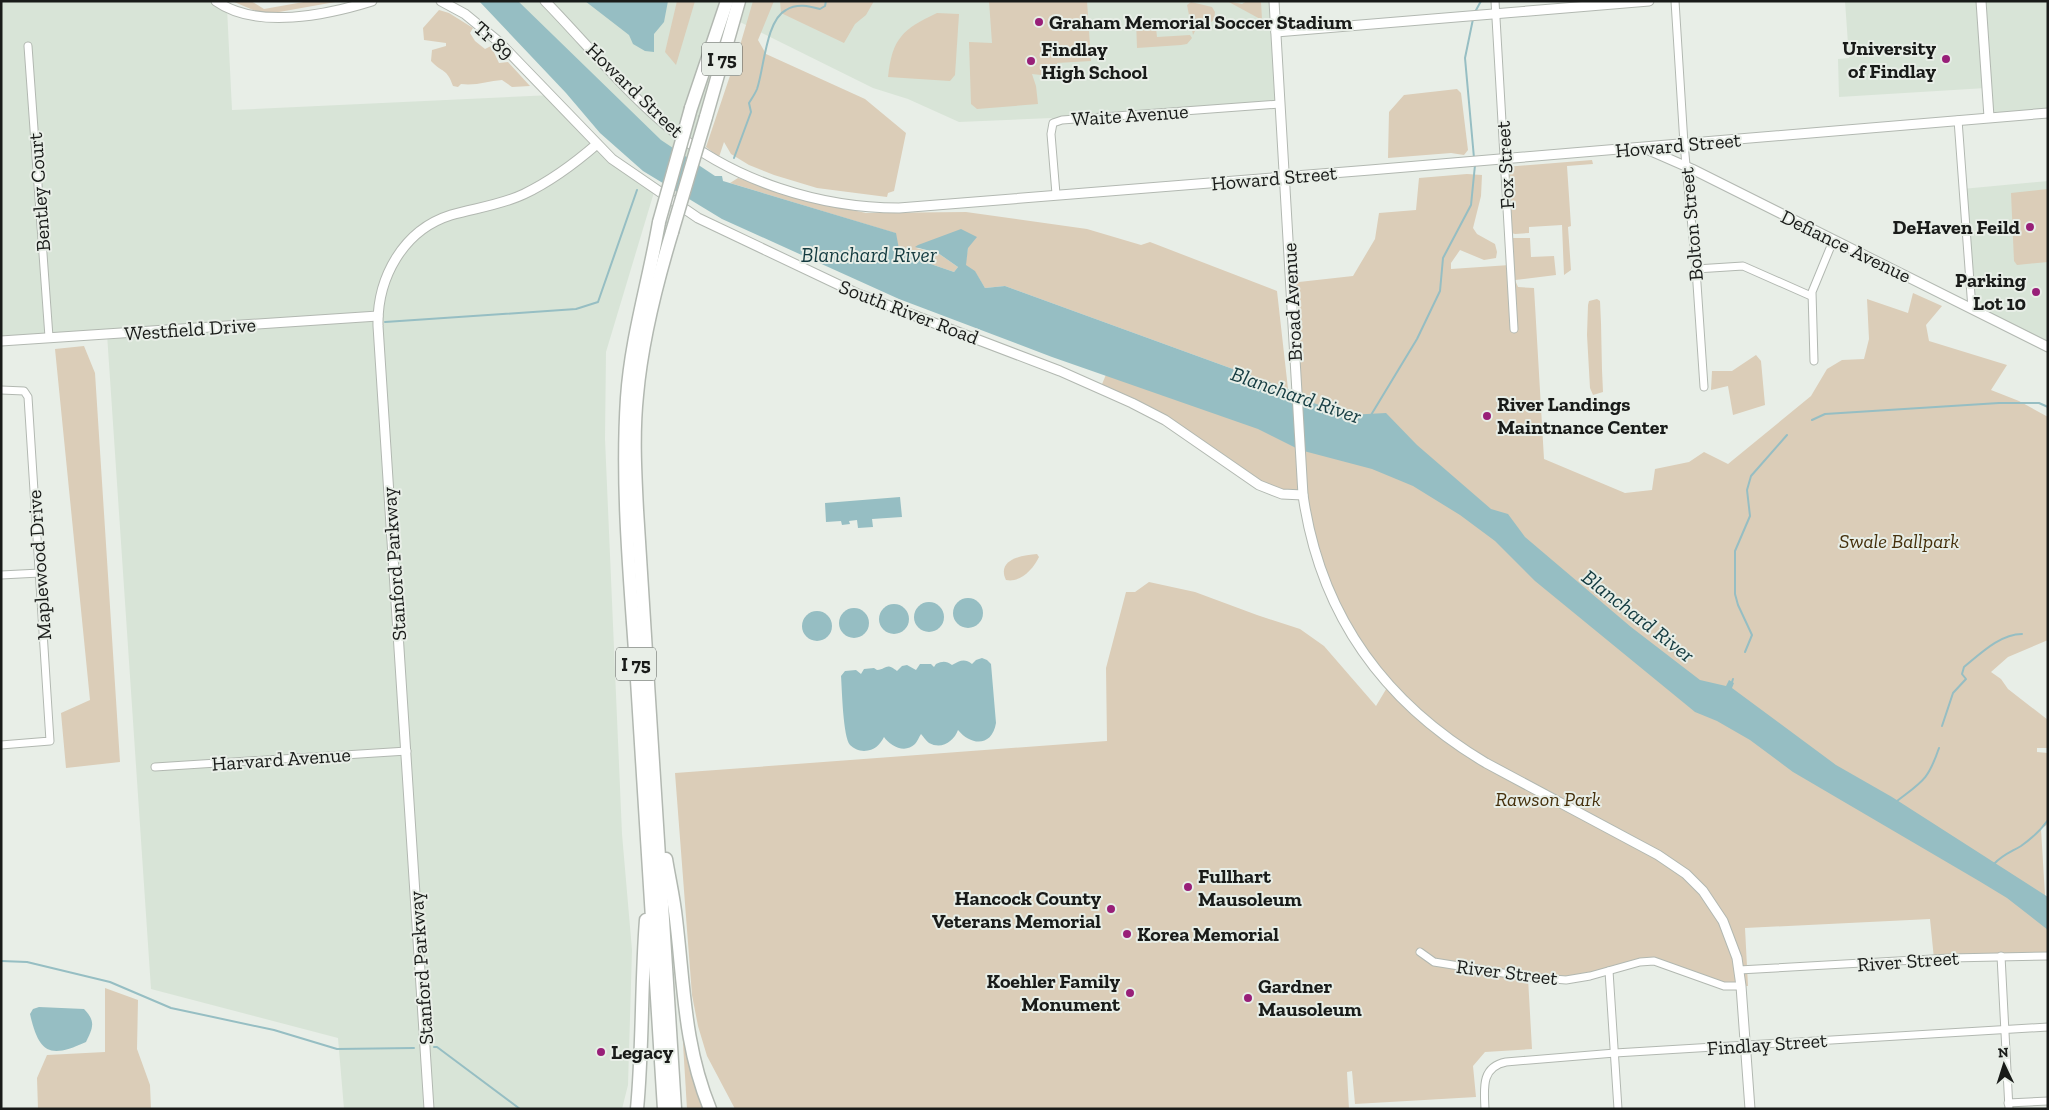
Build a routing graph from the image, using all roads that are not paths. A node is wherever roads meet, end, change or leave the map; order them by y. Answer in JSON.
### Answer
{"nodes":[{"id":1,"x":216,"y":1,"type":"edge"},
{"id":2,"x":372,"y":1,"type":"edge"},
{"id":3,"x":441,"y":1,"type":"edge"},
{"id":4,"x":544,"y":1,"type":"edge"},
{"id":5,"x":727,"y":1,"type":"edge"},
{"id":6,"x":739,"y":1,"type":"edge"},
{"id":7,"x":1274,"y":1,"type":"edge"},
{"id":8,"x":1495,"y":1,"type":"edge"},
{"id":9,"x":1649,"y":1,"type":"edge"},
{"id":10,"x":1675,"y":1,"type":"edge"},
{"id":11,"x":1981,"y":1,"type":"edge"},
{"id":12,"x":1496,"y":14,"type":"junction"},
{"id":13,"x":1276,"y":32,"type":"junction"},
{"id":14,"x":28,"y":46,"type":"dead end"},
{"id":15,"x":542,"y":85,"type":"joint"},
{"id":16,"x":1280,"y":104,"type":"junction"},
{"id":17,"x":2048,"y":113,"type":"edge"},
{"id":18,"x":1989,"y":117,"type":"junction"},
{"id":19,"x":1958,"y":120,"type":"junction"},
{"id":20,"x":597,"y":144,"type":"junction"},
{"id":21,"x":1684,"y":144,"type":"junction"},
{"id":22,"x":1643,"y":148,"type":"junction"},
{"id":23,"x":1504,"y":159,"type":"junction"},
{"id":24,"x":1686,"y":167,"type":"junction"},
{"id":25,"x":1285,"y":177,"type":"junction"},
{"id":26,"x":1056,"y":194,"type":"junction"},
{"id":27,"x":1833,"y":241,"type":"junction"},
{"id":28,"x":1696,"y":269,"type":"junction"},
{"id":29,"x":1811,"y":296,"type":"junction"},
{"id":30,"x":1972,"y":309,"type":"junction"},
{"id":31,"x":378,"y":316,"type":"junction"},
{"id":32,"x":1514,"y":329,"type":"dead end"},
{"id":33,"x":49,"y":337,"type":"junction"},
{"id":34,"x":1,"y":340,"type":"edge"},
{"id":35,"x":2048,"y":347,"type":"edge"},
{"id":36,"x":1814,"y":360,"type":"dead end"},
{"id":37,"x":1704,"y":387,"type":"dead end"},
{"id":38,"x":1,"y":390,"type":"edge"},
{"id":39,"x":1303,"y":495,"type":"junction"},
{"id":40,"x":40,"y":573,"type":"junction"},
{"id":41,"x":1,"y":575,"type":"edge"},
{"id":42,"x":1,"y":744,"type":"edge"},
{"id":43,"x":407,"y":751,"type":"junction"},
{"id":44,"x":155,"y":767,"type":"dead end"},
{"id":45,"x":656,"y":804,"type":"junction"},
{"id":46,"x":646,"y":822,"type":"junction"},
{"id":47,"x":1420,"y":952,"type":"dead end"},
{"id":48,"x":2000,"y":956,"type":"junction"},
{"id":49,"x":2048,"y":956,"type":"edge"},
{"id":50,"x":1739,"y":970,"type":"junction"},
{"id":51,"x":1609,"y":971,"type":"junction"},
{"id":52,"x":1741,"y":986,"type":"junction"},
{"id":53,"x":2048,"y":1027,"type":"edge"},
{"id":54,"x":2005,"y":1030,"type":"junction"},
{"id":55,"x":1746,"y":1045,"type":"junction"},
{"id":56,"x":1615,"y":1053,"type":"junction"},
{"id":57,"x":2048,"y":1101,"type":"edge"},
{"id":58,"x":2009,"y":1106,"type":"edge"},
{"id":59,"x":430,"y":1109,"type":"edge"},
{"id":60,"x":637,"y":1109,"type":"edge"},
{"id":61,"x":664,"y":1109,"type":"edge"},
{"id":62,"x":675,"y":1109,"type":"edge"},
{"id":63,"x":710,"y":1109,"type":"edge"},
{"id":64,"x":1485,"y":1109,"type":"edge"},
{"id":65,"x":1618,"y":1109,"type":"edge"},
{"id":66,"x":1750,"y":1109,"type":"edge"}],
"edges":[{"from":1,"to":2,"type":"street"},
{"from":3,"to":15,"type":"street","name":"Tr 89"},
{"from":4,"to":26,"type":"street","name":"Howard Street"},
{"from":5,"to":46,"type":"highway","number":"I 75","bridge":true},
{"from":6,"to":45,"type":"highway","number":"I 75","bridge":true},
{"from":7,"to":13,"type":"street","name":"Broad Avenue"},
{"from":8,"to":12,"type":"street","name":"Fox Street"},
{"from":9,"to":12,"type":"street"},
{"from":10,"to":21,"type":"street","name":"Bolton Street"},
{"from":11,"to":18,"type":"street"},
{"from":12,"to":13,"type":"street"},
{"from":12,"to":23,"type":"street","name":"Fox Street"},
{"from":13,"to":16,"type":"street","name":"Broad Avenue"},
{"from":14,"to":33,"type":"street","name":"Bentley Court"},
{"from":15,"to":20,"type":"street","name":"South River Road"},
{"from":16,"to":25,"type":"street","name":"Broad Avenue"},
{"from":16,"to":26,"type":"street","name":"Waite Avenue"},
{"from":17,"to":18,"type":"street","name":"Howard Street"},
{"from":18,"to":19,"type":"street","name":"Howard Street"},
{"from":19,"to":21,"type":"street","name":"Howard Street"},
{"from":19,"to":30,"type":"street"},
{"from":20,"to":31,"type":"street","name":"Stanford Parkway"},
{"from":20,"to":39,"type":"street","name":"South River Road"},
{"from":21,"to":22,"type":"street","name":"Howard Street"},
{"from":21,"to":24,"type":"street","name":"Bolton Street"},
{"from":22,"to":23,"type":"street","name":"Howard Street"},
{"from":22,"to":24,"type":"street","name":"Defiance Avenue"},
{"from":23,"to":25,"type":"street","name":"Howard Street"},
{"from":23,"to":32,"type":"street","name":"Fox Street"},
{"from":24,"to":27,"type":"street","name":"Defiance Avenue"},
{"from":24,"to":28,"type":"street","name":"Bolton Street"},
{"from":25,"to":26,"type":"street","name":"Howard Street"},
{"from":25,"to":39,"type":"street","name":"Broad Avenue"},
{"from":27,"to":29,"type":"street"},
{"from":27,"to":30,"type":"street","name":"Defiance Avenue"},
{"from":28,"to":29,"type":"street"},
{"from":28,"to":37,"type":"street","name":"Bolton Street"},
{"from":29,"to":36,"type":"street"},
{"from":30,"to":35,"type":"street","name":"Defiance Avenue"},
{"from":31,"to":33,"type":"street","name":"Westfield Drive"},
{"from":31,"to":43,"type":"street","name":"Stanford Parkway"},
{"from":33,"to":34,"type":"street","name":"Westfield Drive"},
{"from":38,"to":40,"type":"street","name":"Maplewood Drive"},
{"from":39,"to":50,"type":"street","name":"Broad Avenue"},
{"from":40,"to":41,"type":"street"},
{"from":40,"to":42,"type":"street","name":"Maplewood Drive"},
{"from":43,"to":44,"type":"street","name":"Harvard Avenue"},
{"from":43,"to":59,"type":"street","name":"Stanford Parkway"},
{"from":45,"to":62,"type":"highway","number":"I 75"},
{"from":45,"to":63,"type":"highway"},
{"from":46,"to":60,"type":"highway"},
{"from":46,"to":61,"type":"highway","number":"I 75"},
{"from":47,"to":51,"type":"street","name":"River Street"},
{"from":48,"to":49,"type":"street","name":"River Street"},
{"from":48,"to":50,"type":"street","name":"River Street"},
{"from":48,"to":54,"type":"street"},
{"from":50,"to":52,"type":"street","name":"Broad Avenue"},
{"from":51,"to":52,"type":"street","name":"River Street"},
{"from":51,"to":56,"type":"street"},
{"from":52,"to":55,"type":"street","name":"Broad Avenue"},
{"from":53,"to":54,"type":"street","name":"Findlay Street"},
{"from":54,"to":55,"type":"street","name":"Findlay Street"},
{"from":54,"to":58,"type":"street"},
{"from":55,"to":56,"type":"street","name":"Findlay Street"},
{"from":55,"to":66,"type":"street","name":"Broad Avenue"},
{"from":56,"to":64,"type":"street","name":"Findlay Street"},
{"from":56,"to":65,"type":"street"},
{"from":57,"to":58,"type":"street"}]}
